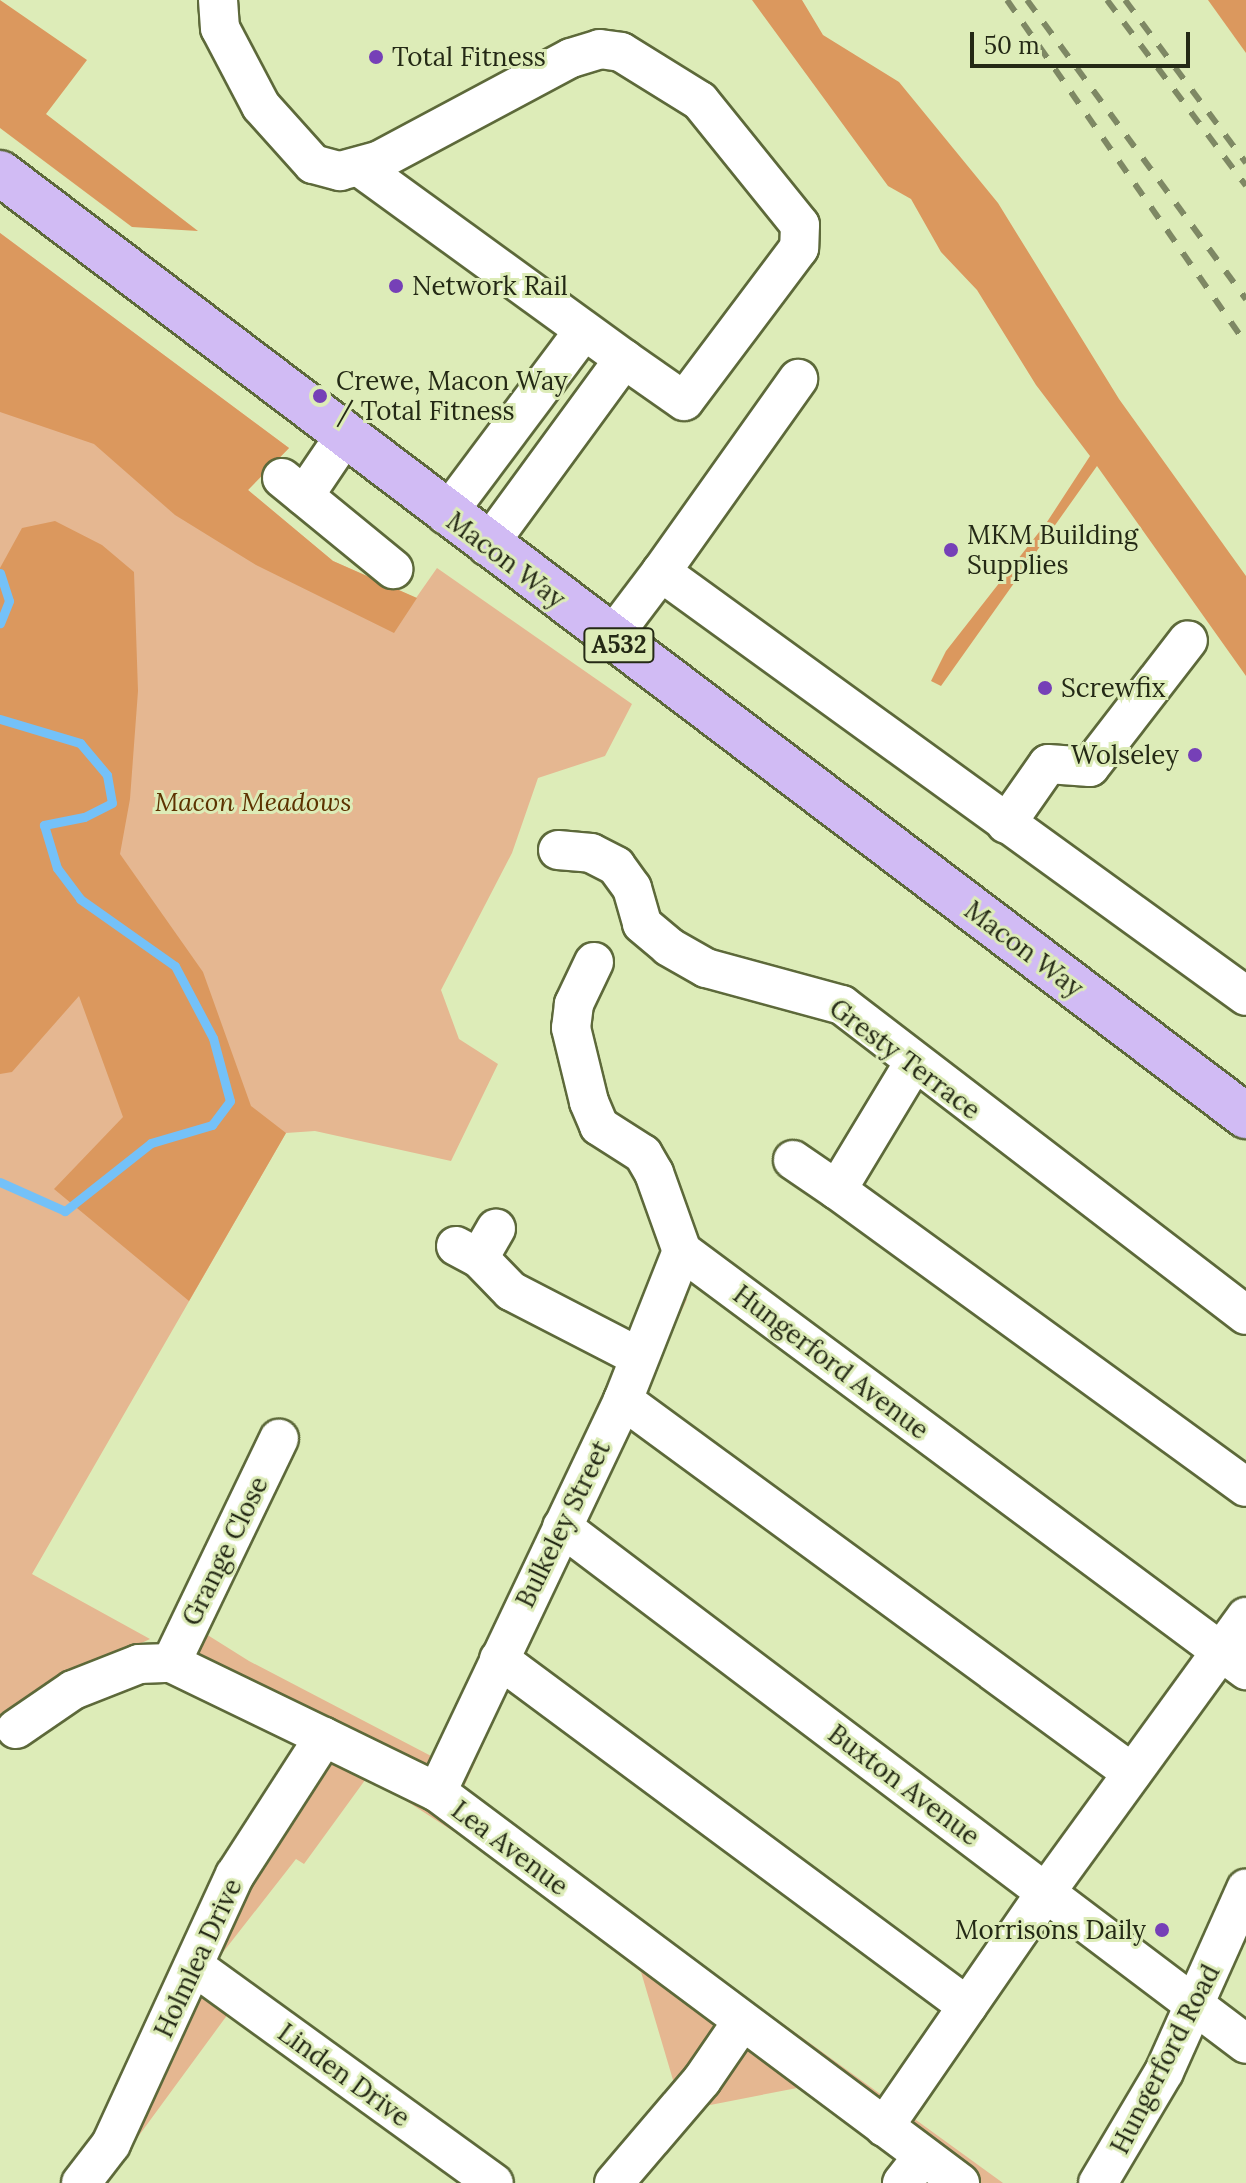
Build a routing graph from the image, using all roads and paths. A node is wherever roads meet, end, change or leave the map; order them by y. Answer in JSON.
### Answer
{"nodes":[{"id":1,"x":218,"y":0,"type":"edge"},
{"id":2,"x":361,"y":168,"type":"junction"},
{"id":3,"x":0,"y":173,"type":"edge"},
{"id":4,"x":583,"y":332,"type":"junction"},
{"id":5,"x":624,"y":359,"type":"junction"},
{"id":6,"x":798,"y":379,"type":"dead end"},
{"id":7,"x":344,"y":437,"type":"junction"},
{"id":8,"x":446,"y":515,"type":"junction"},
{"id":9,"x":487,"y":546,"type":"junction"},
{"id":10,"x":393,"y":569,"type":"dead end"},
{"id":11,"x":661,"y":572,"type":"junction"},
{"id":12,"x":611,"y":638,"type":"junction"},
{"id":13,"x":1188,"y":640,"type":"dead end"},
{"id":14,"x":1006,"y":824,"type":"junction"},
{"id":15,"x":558,"y":850,"type":"dead end"},
{"id":16,"x":594,"y":962,"type":"dead end"},
{"id":17,"x":1246,"y":996,"type":"edge"},
{"id":18,"x":913,"y":1064,"type":"junction"},
{"id":19,"x":1245,"y":1111,"type":"edge"},
{"id":20,"x":793,"y":1160,"type":"dead end"},
{"id":21,"x":837,"y":1190,"type":"junction"},
{"id":22,"x":477,"y":1244,"type":"dead end"},
{"id":23,"x":682,"y":1251,"type":"junction"},
{"id":24,"x":1246,"y":1315,"type":"edge"},
{"id":25,"x":637,"y":1356,"type":"junction"},
{"id":26,"x":623,"y":1400,"type":"junction"},
{"id":27,"x":279,"y":1439,"type":"dead end"},
{"id":28,"x":1246,"y":1487,"type":"edge"},
{"id":29,"x":562,"y":1527,"type":"junction"},
{"id":30,"x":1246,"y":1617,"type":"edge"},
{"id":31,"x":499,"y":1659,"type":"junction"},
{"id":32,"x":1234,"y":1660,"type":"edge"},
{"id":33,"x":171,"y":1663,"type":"junction"},
{"id":34,"x":16,"y":1729,"type":"dead end"},
{"id":35,"x":324,"y":1737,"type":"junction"},
{"id":36,"x":1132,"y":1773,"type":"junction"},
{"id":37,"x":437,"y":1792,"type":"junction"},
{"id":38,"x":1246,"y":1889,"type":"edge"},
{"id":39,"x":1046,"y":1892,"type":"junction"},
{"id":40,"x":194,"y":1966,"type":"junction"},
{"id":41,"x":1195,"y":2003,"type":"junction"},
{"id":42,"x":967,"y":2006,"type":"junction"},
{"id":43,"x":741,"y":2023,"type":"junction"},
{"id":44,"x":1246,"y":2044,"type":"edge"},
{"id":45,"x":884,"y":2127,"type":"junction"},
{"id":46,"x":912,"y":2169,"type":"edge"},
{"id":47,"x":81,"y":2183,"type":"edge"},
{"id":48,"x":494,"y":2183,"type":"edge"},
{"id":49,"x":614,"y":2183,"type":"edge"},
{"id":50,"x":960,"y":2183,"type":"edge"},
{"id":51,"x":1098,"y":2183,"type":"edge"}],
"edges":[{"from":1,"to":2,"type":"street"},
{"from":2,"to":4,"type":"street"},
{"from":2,"to":5,"type":"street"},
{"from":3,"to":7,"type":"main road","name":"Macon Way","number":"A532"},
{"from":4,"to":5,"type":"street"},
{"from":4,"to":8,"type":"street"},
{"from":5,"to":9,"type":"street"},
{"from":6,"to":11,"type":"street"},
{"from":7,"to":8,"type":"main road","name":"Macon Way","number":"A532"},
{"from":7,"to":10,"type":"street"},
{"from":8,"to":9,"type":"main road","name":"Macon Way","number":"A532"},
{"from":9,"to":12,"type":"main road","name":"Macon Way","number":"A532"},
{"from":11,"to":12,"type":"street"},
{"from":11,"to":14,"type":"street"},
{"from":12,"to":19,"type":"main road","name":"Macon Way","number":"A532"},
{"from":13,"to":14,"type":"street"},
{"from":14,"to":17,"type":"street"},
{"from":15,"to":18,"type":"street","name":"Gresty Terrace"},
{"from":16,"to":23,"type":"street"},
{"from":18,"to":21,"type":"street"},
{"from":18,"to":24,"type":"street","name":"Gresty Terrace"},
{"from":20,"to":21,"type":"street"},
{"from":21,"to":28,"type":"street"},
{"from":22,"to":25,"type":"street"},
{"from":23,"to":25,"type":"street","name":"Bulkeley Street"},
{"from":23,"to":32,"type":"street","name":"Hungerford Avenue"},
{"from":25,"to":26,"type":"street","name":"Bulkeley Street"},
{"from":26,"to":29,"type":"street","name":"Bulkeley Street"},
{"from":26,"to":36,"type":"street"},
{"from":27,"to":33,"type":"street","name":"Grange Close"},
{"from":29,"to":31,"type":"street","name":"Bulkeley Street"},
{"from":29,"to":39,"type":"street","name":"Buxton Avenue"},
{"from":30,"to":32,"type":"street"},
{"from":31,"to":37,"type":"street","name":"Bulkeley Street"},
{"from":31,"to":42,"type":"street"},
{"from":32,"to":36,"type":"street"},
{"from":33,"to":34,"type":"street"},
{"from":33,"to":35,"type":"street","name":"Lea Avenue"},
{"from":35,"to":37,"type":"street","name":"Lea Avenue"},
{"from":35,"to":40,"type":"street","name":"Holmlea Drive"},
{"from":36,"to":39,"type":"street"},
{"from":37,"to":43,"type":"street","name":"Lea Avenue"},
{"from":38,"to":41,"type":"street","name":"Hungerford Road"},
{"from":39,"to":41,"type":"street","name":"Buxton Avenue"},
{"from":39,"to":42,"type":"street"},
{"from":40,"to":47,"type":"street","name":"Holmlea Drive"},
{"from":40,"to":48,"type":"street","name":"Linden Drive"},
{"from":41,"to":44,"type":"street","name":"Buxton Avenue"},
{"from":41,"to":51,"type":"street","name":"Hungerford Road"},
{"from":42,"to":45,"type":"street"},
{"from":43,"to":45,"type":"street","name":"Lea Avenue"},
{"from":43,"to":49,"type":"street"},
{"from":45,"to":46,"type":"street","name":"Lea Avenue"},
{"from":46,"to":50,"type":"street","name":"Lea Avenue"}]}
